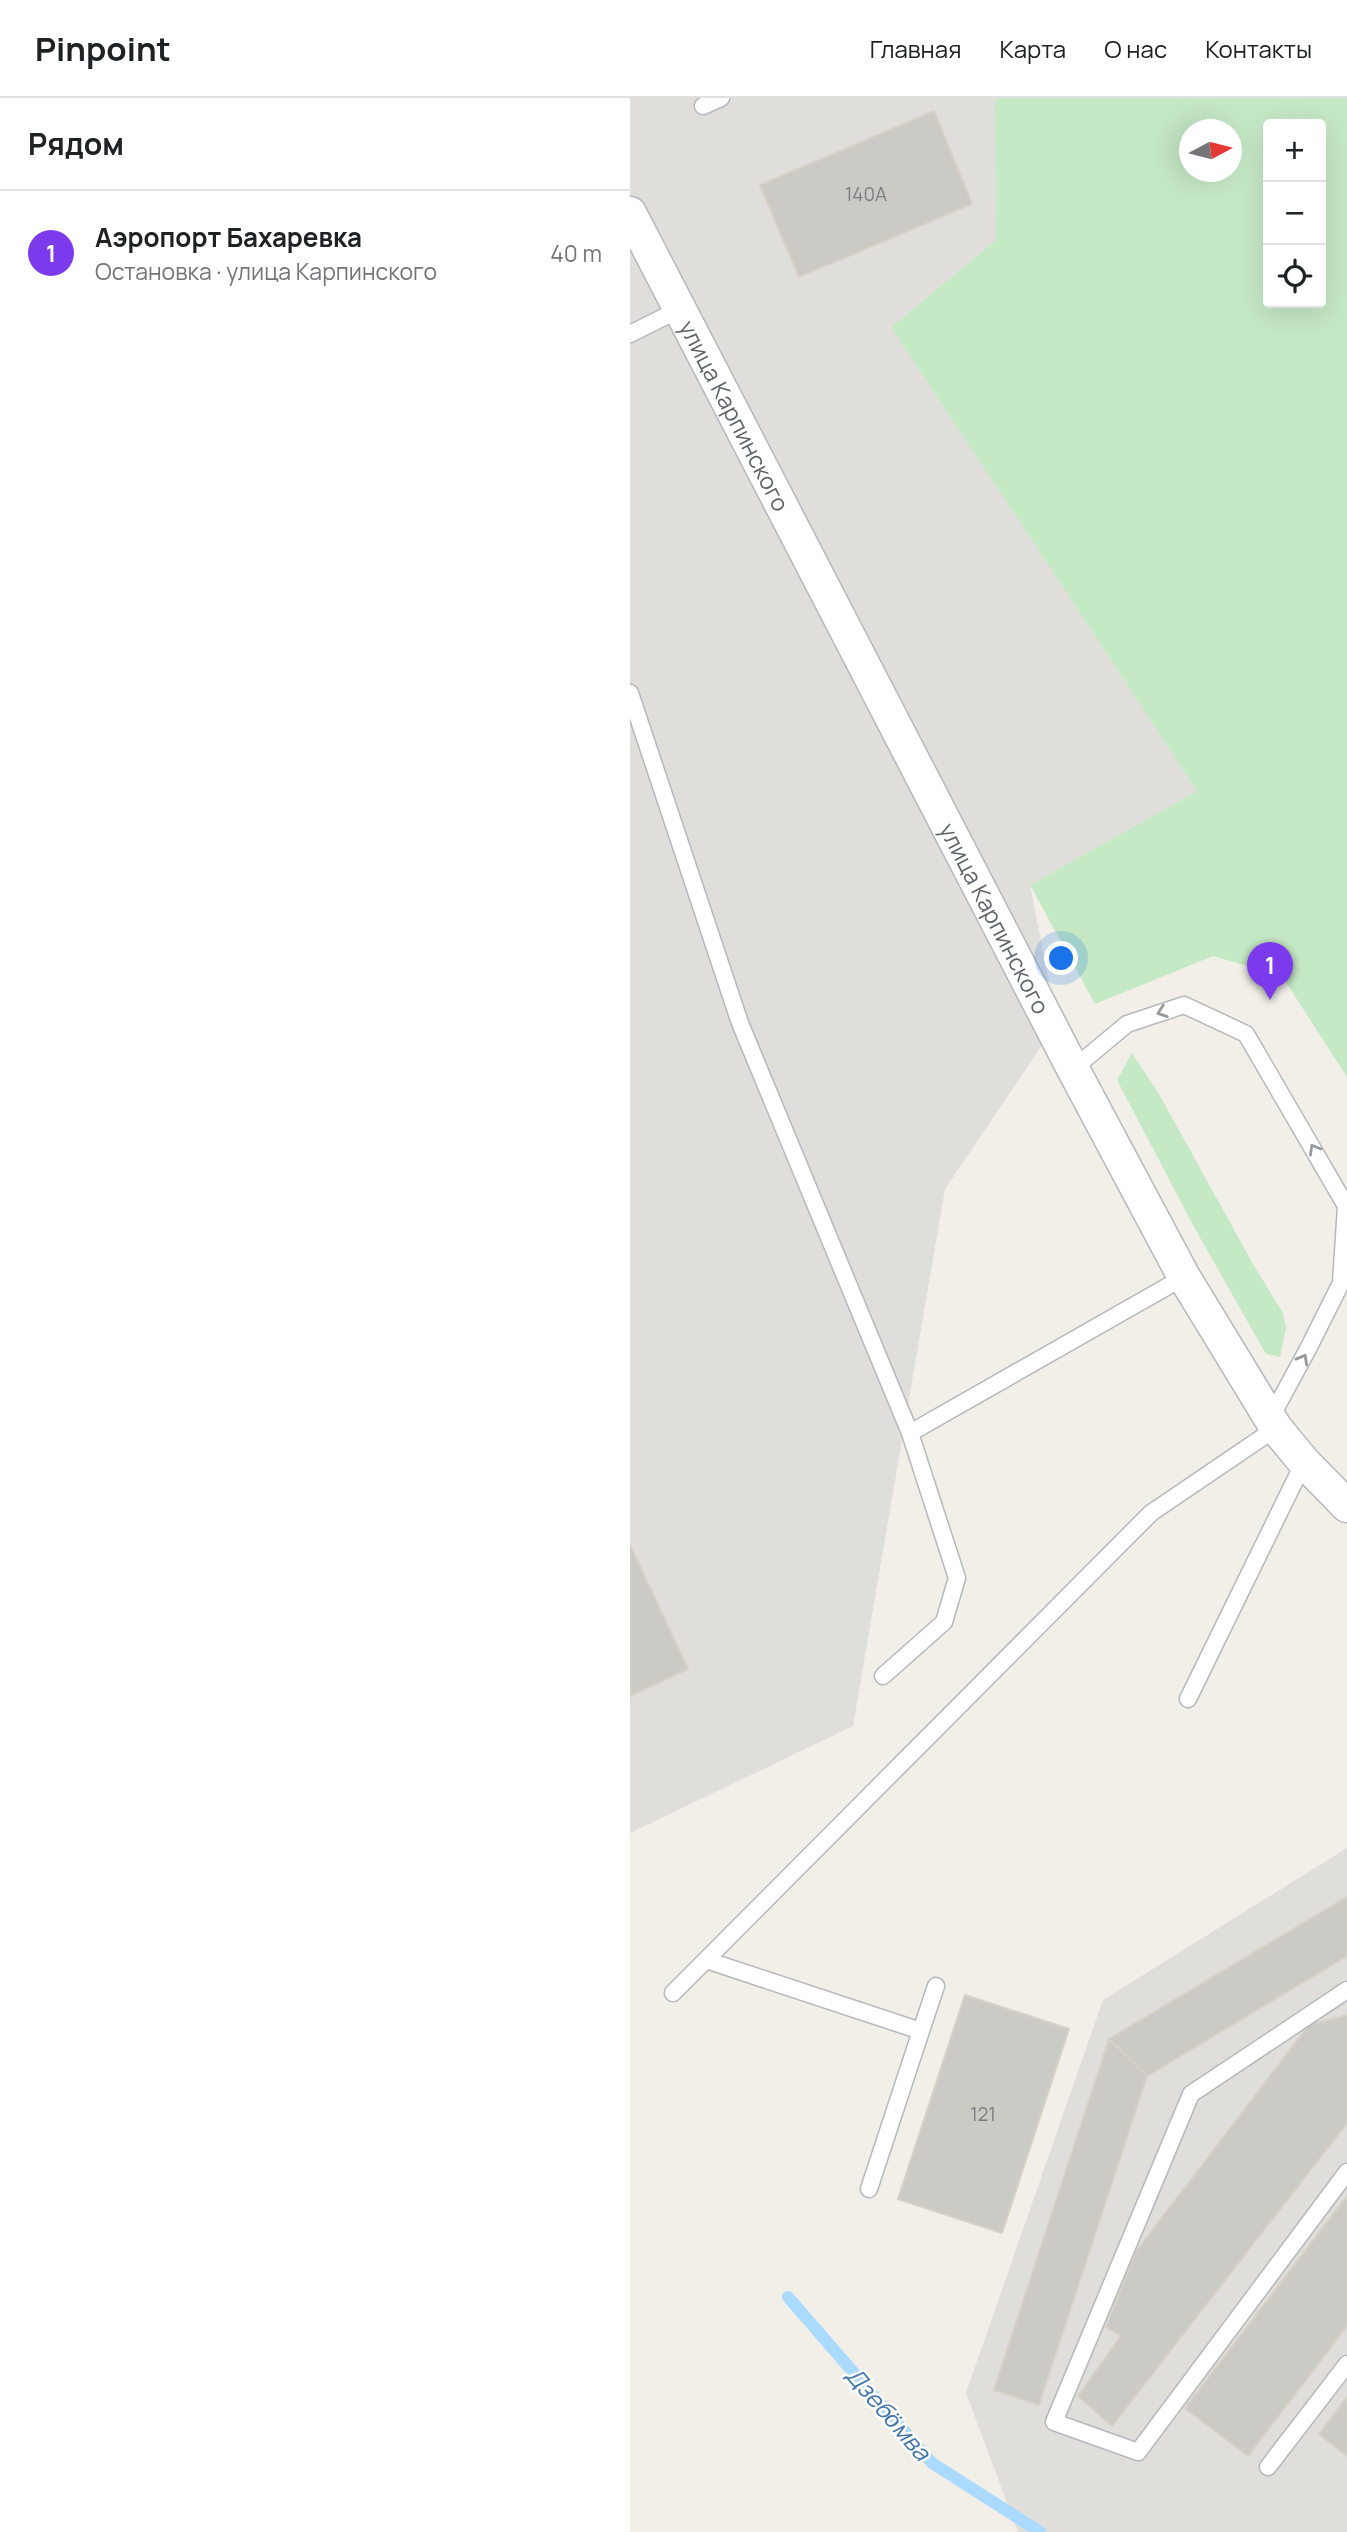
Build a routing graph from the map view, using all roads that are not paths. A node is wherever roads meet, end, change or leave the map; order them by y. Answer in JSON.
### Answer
{"nodes":[{"id":1,"x":721,"y":98,"type":"edge"},
{"id":2,"x":703,"y":106,"type":"dead end"},
{"id":3,"x":630,"y":213,"type":"edge"},
{"id":4,"x":680,"y":309,"type":"junction"},
{"id":5,"x":630,"y":334,"type":"edge"},
{"id":6,"x":630,"y":693,"type":"edge"},
{"id":7,"x":1073,"y":1069,"type":"junction"},
{"id":8,"x":1184,"y":1277,"type":"junction"},
{"id":9,"x":1273,"y":1423,"type":"junction"},
{"id":10,"x":910,"y":1433,"type":"junction"},
{"id":11,"x":1304,"y":1462,"type":"junction"},
{"id":12,"x":1347,"y":1506,"type":"edge"},
{"id":13,"x":883,"y":1676,"type":"dead end"},
{"id":14,"x":1188,"y":1699,"type":"dead end"},
{"id":15,"x":706,"y":1960,"type":"junction"},
{"id":16,"x":936,"y":1986,"type":"dead end"},
{"id":17,"x":1347,"y":1990,"type":"edge"},
{"id":18,"x":673,"y":1993,"type":"dead end"},
{"id":19,"x":921,"y":2031,"type":"junction"},
{"id":20,"x":1347,"y":2172,"type":"edge"},
{"id":21,"x":869,"y":2189,"type":"dead end"},
{"id":22,"x":1347,"y":2364,"type":"edge"},
{"id":23,"x":1268,"y":2467,"type":"dead end"}],
"edges":[{"from":1,"to":2,"type":"lane"},
{"from":3,"to":4,"type":"street","name":"улица Карпинского"},
{"from":4,"to":5,"type":"lane","name":"улица Карпинского"},
{"from":4,"to":7,"type":"street","name":"улица Карпинского"},
{"from":6,"to":10,"type":"lane"},
{"from":7,"to":8,"type":"street","name":"улица Карпинского"},
{"from":9,"to":7,"type":"lane","one_way":true},
{"from":8,"to":9,"type":"street","name":"улица Карпинского"},
{"from":8,"to":10,"type":"lane"},
{"from":9,"to":11,"type":"street","name":"улица Карпинского"},
{"from":9,"to":15,"type":"lane"},
{"from":10,"to":13,"type":"lane"},
{"from":11,"to":12,"type":"street","name":"улица Карпинского"},
{"from":11,"to":14,"type":"lane"},
{"from":15,"to":18,"type":"lane"},
{"from":15,"to":19,"type":"lane"},
{"from":16,"to":19,"type":"lane"},
{"from":17,"to":20,"type":"lane"},
{"from":19,"to":21,"type":"lane"},
{"from":22,"to":23,"type":"lane"}]}
